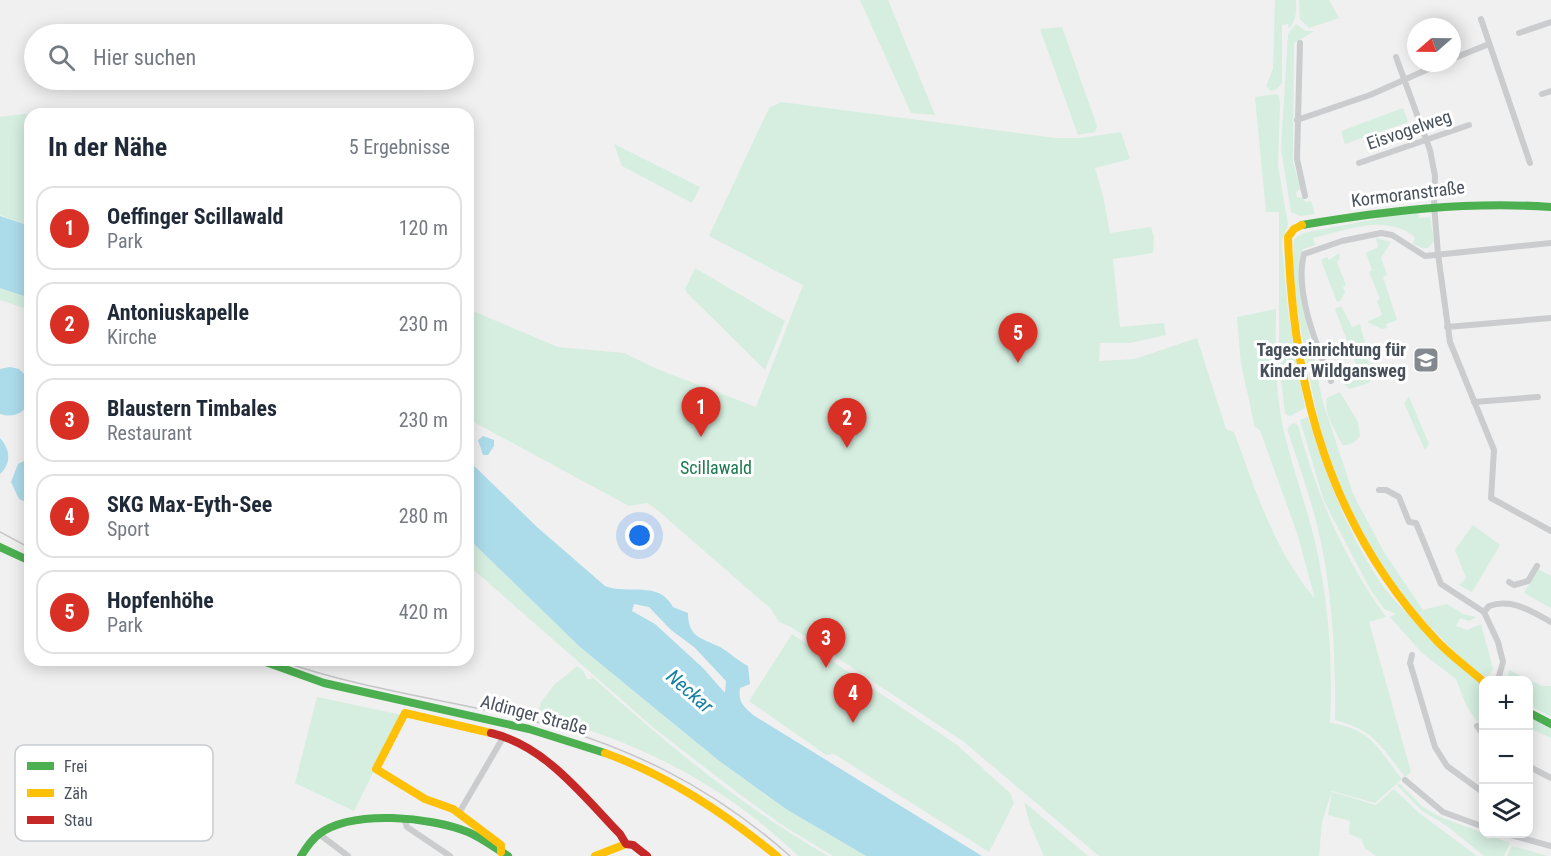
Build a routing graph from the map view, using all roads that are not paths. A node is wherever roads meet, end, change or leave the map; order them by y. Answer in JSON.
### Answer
{"nodes":[{"id":1,"x":1481,"y":19,"type":"dead end"},
{"id":2,"x":1551,"y":22,"type":"edge"},
{"id":3,"x":1519,"y":33,"type":"dead end"},
{"id":4,"x":1300,"y":43,"type":"dead end"},
{"id":5,"x":1489,"y":44,"type":"junction"},
{"id":6,"x":1461,"y":55,"type":"edge"},
{"id":7,"x":1396,"y":57,"type":"dead end"},
{"id":8,"x":1420,"y":72,"type":"edge"},
{"id":9,"x":1405,"y":78,"type":"junction"},
{"id":10,"x":1551,"y":91,"type":"edge"},
{"id":11,"x":1542,"y":94,"type":"dead end"},
{"id":12,"x":1297,"y":120,"type":"junction"},
{"id":13,"x":1469,"y":125,"type":"dead end"},
{"id":14,"x":1426,"y":140,"type":"junction"},
{"id":15,"x":1530,"y":163,"type":"dead end"},
{"id":16,"x":1359,"y":164,"type":"dead end"},
{"id":17,"x":1305,"y":196,"type":"dead end"},
{"id":18,"x":1434,"y":204,"type":"junction"},
{"id":19,"x":1551,"y":207,"type":"edge"},
{"id":20,"x":1551,"y":243,"type":"edge"},
{"id":21,"x":1438,"y":254,"type":"junction"},
{"id":22,"x":1551,"y":318,"type":"edge"},
{"id":23,"x":1447,"y":327,"type":"junction"},
{"id":24,"x":1331,"y":381,"type":"dead end"},
{"id":25,"x":1538,"y":397,"type":"dead end"},
{"id":26,"x":1474,"y":402,"type":"junction"},
{"id":27,"x":1379,"y":490,"type":"dead end"},
{"id":28,"x":1551,"y":531,"type":"edge"},
{"id":29,"x":0,"y":547,"type":"edge"},
{"id":30,"x":24,"y":558,"type":"edge"},
{"id":31,"x":1537,"y":566,"type":"dead end"},
{"id":32,"x":1509,"y":582,"type":"dead end"},
{"id":33,"x":1484,"y":612,"type":"junction"},
{"id":34,"x":1551,"y":622,"type":"edge"},
{"id":35,"x":1412,"y":655,"type":"dead end"},
{"id":36,"x":277,"y":666,"type":"edge"},
{"id":37,"x":1499,"y":676,"type":"edge"},
{"id":38,"x":1479,"y":678,"type":"edge"},
{"id":39,"x":1533,"y":715,"type":"edge"},
{"id":40,"x":1551,"y":724,"type":"edge"},
{"id":41,"x":1477,"y":726,"type":"dead end"},
{"id":42,"x":1480,"y":730,"type":"edge"},
{"id":43,"x":504,"y":736,"type":"junction"},
{"id":44,"x":1533,"y":769,"type":"edge"},
{"id":45,"x":1551,"y":778,"type":"edge"},
{"id":46,"x":1405,"y":780,"type":"dead end"},
{"id":47,"x":1479,"y":789,"type":"edge"},
{"id":48,"x":459,"y":813,"type":"junction"},
{"id":49,"x":405,"y":821,"type":"junction"},
{"id":50,"x":1479,"y":825,"type":"edge"},
{"id":51,"x":319,"y":834,"type":"junction"},
{"id":52,"x":1525,"y":838,"type":"edge"},
{"id":53,"x":626,"y":844,"type":"junction"},
{"id":54,"x":1551,"y":846,"type":"edge"},
{"id":55,"x":504,"y":854,"type":"edge"},
{"id":56,"x":301,"y":856,"type":"edge"},
{"id":57,"x":348,"y":856,"type":"edge"},
{"id":58,"x":450,"y":856,"type":"edge"},
{"id":59,"x":595,"y":856,"type":"edge"},
{"id":60,"x":647,"y":856,"type":"edge"},
{"id":61,"x":777,"y":856,"type":"edge"}],
"edges":[{"from":1,"to":5,"type":"street"},
{"from":2,"to":3,"type":"street"},
{"from":4,"to":12,"type":"street"},
{"from":5,"to":6,"type":"street"},
{"from":5,"to":15,"type":"street"},
{"from":7,"to":9,"type":"street"},
{"from":8,"to":9,"type":"street"},
{"from":9,"to":12,"type":"street"},
{"from":9,"to":14,"type":"street"},
{"from":10,"to":11,"type":"street"},
{"from":12,"to":17,"type":"street"},
{"from":13,"to":14,"type":"street","name":"Eisvogelweg"},
{"from":14,"to":16,"type":"street","name":"Eisvogelweg"},
{"from":14,"to":18,"type":"street"},
{"from":18,"to":19,"type":"street","name":"Kormoranstraße"},
{"from":18,"to":21,"type":"street"},
{"from":18,"to":38,"type":"street","name":"Kormoranstraße"},
{"from":20,"to":21,"type":"street"},
{"from":21,"to":23,"type":"street"},
{"from":21,"to":24,"type":"street"},
{"from":22,"to":23,"type":"street"},
{"from":23,"to":26,"type":"street"},
{"from":25,"to":26,"type":"street"},
{"from":26,"to":28,"type":"street"},
{"from":27,"to":33,"type":"street"},
{"from":29,"to":30,"type":"street"},
{"from":31,"to":32,"type":"street"},
{"from":33,"to":34,"type":"street"},
{"from":33,"to":37,"type":"street"},
{"from":35,"to":47,"type":"street"},
{"from":36,"to":61,"type":"street","name":"Aldinger Straße"},
{"from":39,"to":40,"type":"street"},
{"from":41,"to":42,"type":"street"},
{"from":43,"to":48,"type":"street","name":"Aldinger Straße"},
{"from":43,"to":48,"type":"street","name":"Aldinger Straße"},
{"from":43,"to":53,"type":"street","name":"Aldinger Straße"},
{"from":44,"to":45,"type":"street"},
{"from":46,"to":50,"type":"street"},
{"from":48,"to":55,"type":"street"},
{"from":49,"to":51,"type":"street"},
{"from":49,"to":55,"type":"street"},
{"from":49,"to":58,"type":"street"},
{"from":51,"to":56,"type":"street"},
{"from":51,"to":57,"type":"street"},
{"from":52,"to":54,"type":"street"},
{"from":53,"to":59,"type":"street"},
{"from":53,"to":60,"type":"street","name":"Aldinger Straße"}]}
